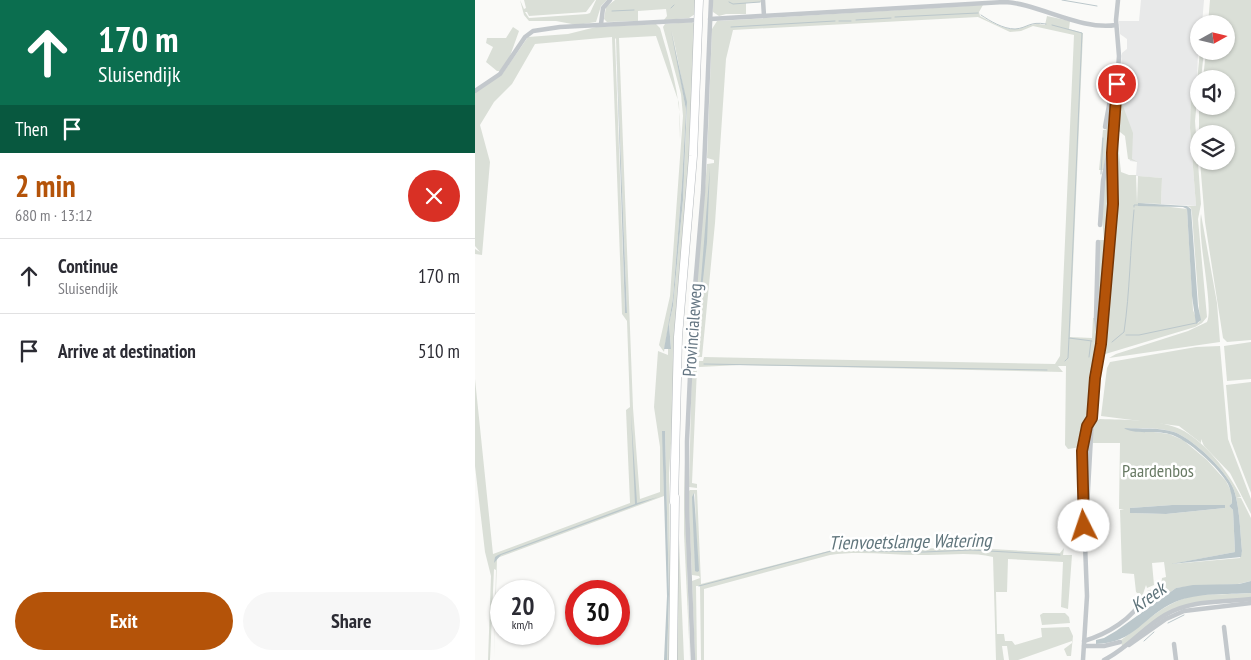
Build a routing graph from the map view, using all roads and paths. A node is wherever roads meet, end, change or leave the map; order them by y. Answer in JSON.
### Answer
{"nodes":[{"id":1,"x":610,"y":0,"type":"edge"},
{"id":2,"x":699,"y":0,"type":"edge"},
{"id":3,"x":711,"y":0,"type":"edge"},
{"id":4,"x":763,"y":0,"type":"edge"},
{"id":5,"x":1118,"y":0,"type":"edge"},
{"id":6,"x":764,"y":16,"type":"junction"},
{"id":7,"x":710,"y":19,"type":"junction"},
{"id":8,"x":699,"y":20,"type":"junction"},
{"id":9,"x":601,"y":24,"type":"junction"},
{"id":10,"x":1116,"y":25,"type":"junction"},
{"id":11,"x":1117,"y":84,"type":"junction"},
{"id":12,"x":475,"y":91,"type":"edge"},
{"id":13,"x":1105,"y":127,"type":"dead end"},
{"id":14,"x":1113,"y":137,"type":"junction"},
{"id":15,"x":1101,"y":225,"type":"dead end"},
{"id":16,"x":1098,"y":242,"type":"dead end"},
{"id":17,"x":1101,"y":344,"type":"junction"},
{"id":18,"x":1092,"y":418,"type":"junction"},
{"id":19,"x":1085,"y":535,"type":"junction"},
{"id":20,"x":1145,"y":597,"type":"dead end"},
{"id":21,"x":1251,"y":599,"type":"edge"},
{"id":22,"x":1251,"y":603,"type":"edge"},
{"id":23,"x":1224,"y":627,"type":"dead end"},
{"id":24,"x":1090,"y":639,"type":"junction"},
{"id":25,"x":1120,"y":642,"type":"dead end"},
{"id":26,"x":1084,"y":643,"type":"junction"},
{"id":27,"x":1174,"y":644,"type":"dead end"},
{"id":28,"x":1091,"y":646,"type":"junction"},
{"id":29,"x":1123,"y":647,"type":"junction"},
{"id":30,"x":673,"y":660,"type":"edge"},
{"id":31,"x":693,"y":660,"type":"edge"},
{"id":32,"x":1083,"y":660,"type":"edge"},
{"id":33,"x":1104,"y":660,"type":"edge"},
{"id":34,"x":1176,"y":660,"type":"edge"},
{"id":35,"x":1228,"y":660,"type":"edge"}],
"edges":[{"from":1,"to":9,"type":"street"},
{"from":2,"to":8,"type":"main road","name":"Provincialeweg"},
{"from":3,"to":7,"type":"street","name":"Provincialeweg"},
{"from":4,"to":6,"type":"street"},
{"from":5,"to":10,"type":"street"},
{"from":6,"to":7,"type":"street"},
{"from":6,"to":10,"type":"street"},
{"from":7,"to":31,"type":"street","name":"Provincialeweg"},
{"from":8,"to":9,"type":"street"},
{"from":8,"to":30,"type":"main road","name":"Provincialeweg"},
{"from":9,"to":12,"type":"street"},
{"from":10,"to":11,"type":"street"},
{"from":11,"to":13,"type":"street"},
{"from":11,"to":14,"type":"street"},
{"from":14,"to":15,"type":"street"},
{"from":14,"to":17,"type":"street"},
{"from":16,"to":17,"type":"street"},
{"from":17,"to":18,"type":"street"},
{"from":18,"to":19,"type":"street"},
{"from":18,"to":19,"type":"street"},
{"from":19,"to":26,"type":"street"},
{"from":20,"to":24,"type":"street"},
{"from":21,"to":29,"type":"street"},
{"from":22,"to":29,"type":"street"},
{"from":23,"to":35,"type":"street"},
{"from":24,"to":26,"type":"street"},
{"from":24,"to":28,"type":"street"},
{"from":25,"to":28,"type":"street"},
{"from":26,"to":28,"type":"street"},
{"from":26,"to":32,"type":"street"},
{"from":27,"to":34,"type":"street"},
{"from":29,"to":33,"type":"street"}]}
